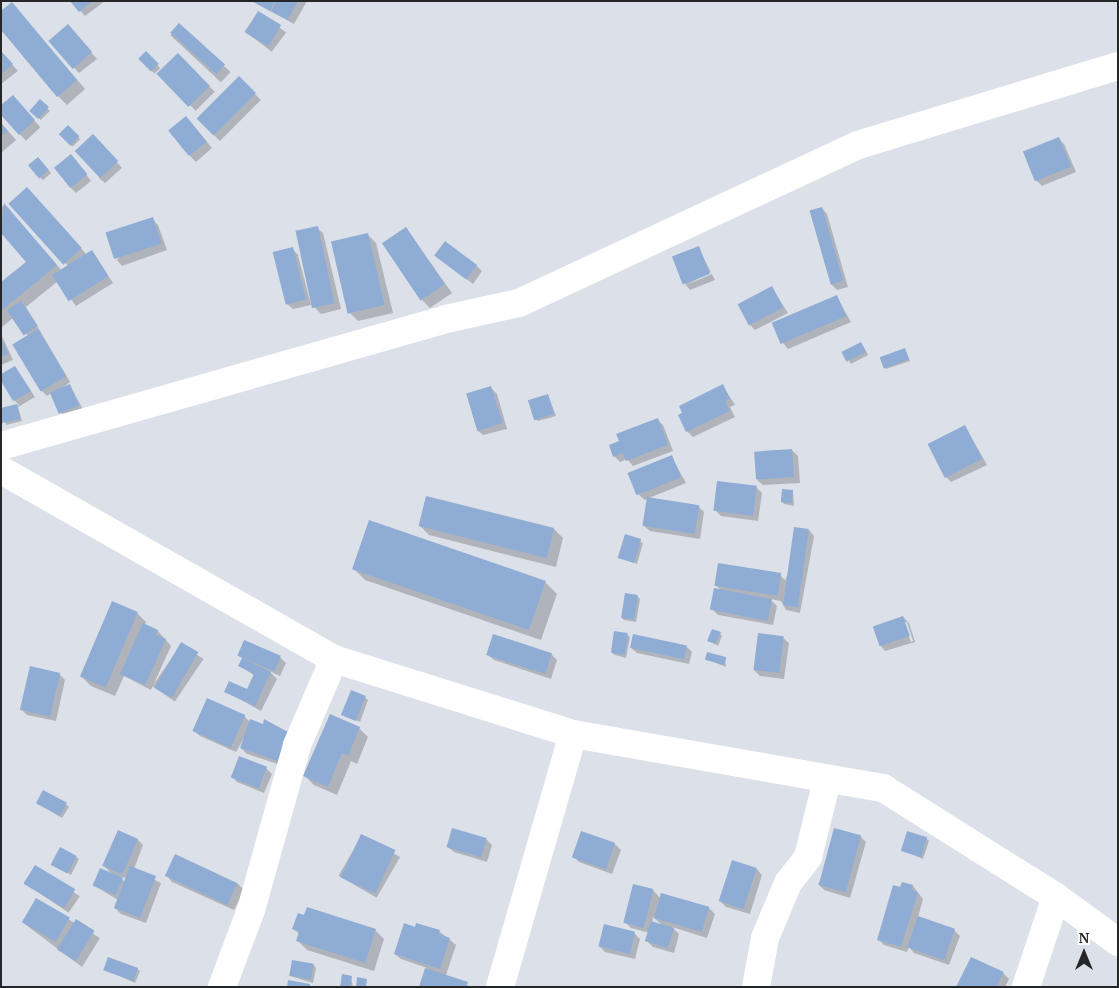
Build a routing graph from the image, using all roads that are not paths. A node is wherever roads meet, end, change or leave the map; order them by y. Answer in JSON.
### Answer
{"nodes":[{"id":1,"x":1118,"y":66,"type":"edge"},
{"id":2,"x":1,"y":446,"type":"edge"},
{"id":3,"x":1,"y":470,"type":"edge"},
{"id":4,"x":334,"y":659,"type":"junction"},
{"id":5,"x":573,"y":734,"type":"junction"},
{"id":6,"x":827,"y":780,"type":"junction"},
{"id":7,"x":1056,"y":897,"type":"junction"},
{"id":8,"x":1118,"y":942,"type":"edge"},
{"id":9,"x":222,"y":987,"type":"edge"},
{"id":10,"x":500,"y":987,"type":"edge"},
{"id":11,"x":756,"y":987,"type":"edge"},
{"id":12,"x":1026,"y":987,"type":"edge"}],
"edges":[{"from":1,"to":2,"type":"street"},
{"from":3,"to":4,"type":"street"},
{"from":4,"to":5,"type":"street"},
{"from":4,"to":9,"type":"street"},
{"from":5,"to":6,"type":"street"},
{"from":5,"to":10,"type":"street"},
{"from":6,"to":7,"type":"street"},
{"from":6,"to":11,"type":"street"},
{"from":7,"to":8,"type":"street"},
{"from":7,"to":12,"type":"street"}]}
